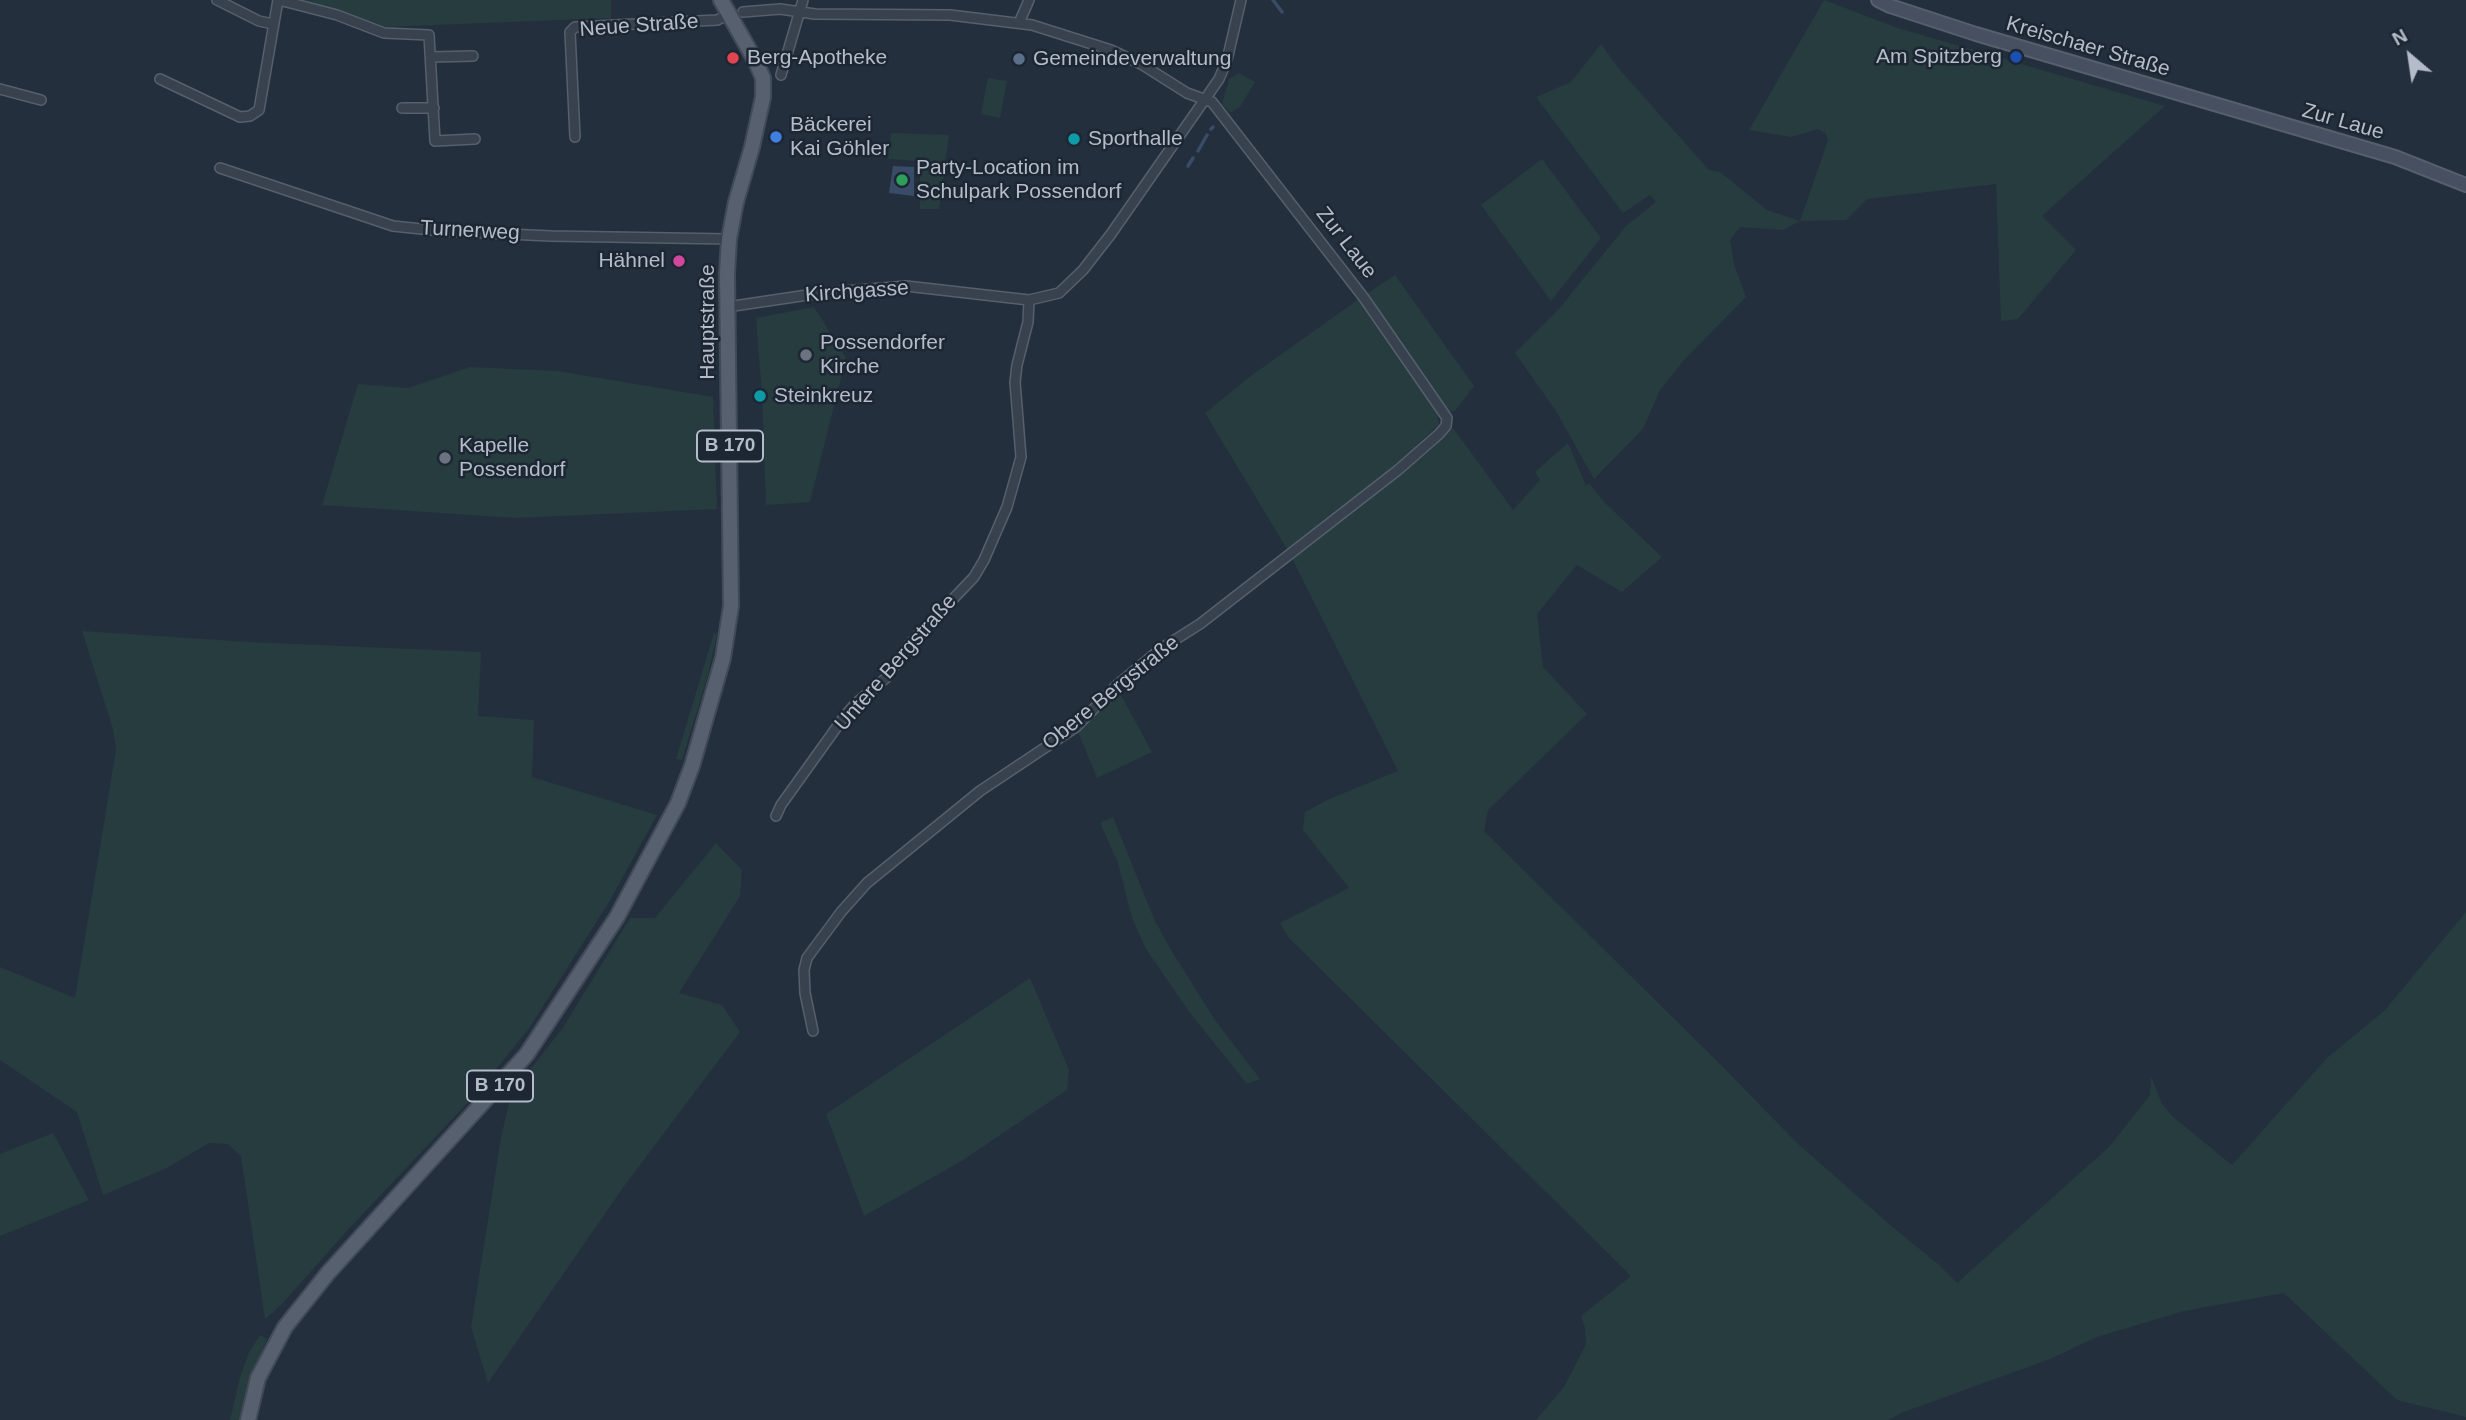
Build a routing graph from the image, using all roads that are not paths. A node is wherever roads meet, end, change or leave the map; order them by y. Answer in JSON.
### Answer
{"nodes":[{"id":1,"x":217,"y":0,"type":"edge"},
{"id":2,"x":279,"y":0,"type":"edge"},
{"id":3,"x":721,"y":0,"type":"edge"},
{"id":4,"x":803,"y":0,"type":"edge"},
{"id":5,"x":1029,"y":0,"type":"edge"},
{"id":6,"x":1241,"y":0,"type":"edge"},
{"id":7,"x":1878,"y":0,"type":"edge"},
{"id":8,"x":800,"y":12,"type":"junction"},
{"id":9,"x":736,"y":13,"type":"junction"},
{"id":10,"x":1019,"y":23,"type":"junction"},
{"id":11,"x":273,"y":24,"type":"junction"},
{"id":12,"x":473,"y":56,"type":"dead end"},
{"id":13,"x":431,"y":57,"type":"junction"},
{"id":14,"x":781,"y":75,"type":"dead end"},
{"id":15,"x":159,"y":79,"type":"dead end"},
{"id":16,"x":0,"y":89,"type":"edge"},
{"id":17,"x":1205,"y":99,"type":"junction"},
{"id":18,"x":41,"y":100,"type":"dead end"},
{"id":19,"x":2207,"y":102,"type":"joint"},
{"id":20,"x":402,"y":108,"type":"dead end"},
{"id":21,"x":433,"y":108,"type":"junction"},
{"id":22,"x":575,"y":137,"type":"dead end"},
{"id":23,"x":475,"y":139,"type":"dead end"},
{"id":24,"x":220,"y":168,"type":"dead end"},
{"id":25,"x":2466,"y":185,"type":"edge"},
{"id":26,"x":729,"y":239,"type":"junction"},
{"id":27,"x":1028,"y":300,"type":"junction"},
{"id":28,"x":727,"y":307,"type":"junction"},
{"id":29,"x":1447,"y":418,"type":"joint"},
{"id":30,"x":776,"y":816,"type":"dead end"},
{"id":31,"x":813,"y":1031,"type":"dead end"},
{"id":32,"x":248,"y":1420,"type":"edge"}],
"edges":[{"from":1,"to":11,"type":"street"},
{"from":2,"to":11,"type":"street"},
{"from":2,"to":13,"type":"street"},
{"from":3,"to":9,"type":"main road","name":"Hauptstraße","number":"B 170"},
{"from":4,"to":8,"type":"street"},
{"from":5,"to":10,"type":"street"},
{"from":6,"to":17,"type":"street"},
{"from":7,"to":19,"type":"main road","name":"Kreischaer Straße"},
{"from":8,"to":9,"type":"street"},
{"from":8,"to":10,"type":"street"},
{"from":8,"to":14,"type":"street"},
{"from":9,"to":22,"type":"street","name":"Neue Straße"},
{"from":9,"to":26,"type":"main road","name":"Hauptstraße","number":"B 170"},
{"from":10,"to":17,"type":"street"},
{"from":11,"to":15,"type":"street"},
{"from":12,"to":13,"type":"street"},
{"from":13,"to":21,"type":"street"},
{"from":16,"to":18,"type":"street"},
{"from":17,"to":27,"type":"street"},
{"from":17,"to":29,"type":"street","name":"Zur Laue"},
{"from":19,"to":25,"type":"main road","name":"Zur Laue"},
{"from":20,"to":21,"type":"street"},
{"from":21,"to":23,"type":"street"},
{"from":24,"to":26,"type":"street","name":"Turnerweg"},
{"from":26,"to":28,"type":"main road","name":"Hauptstraße","number":"B 170"},
{"from":27,"to":28,"type":"street","name":"Kirchgasse"},
{"from":27,"to":30,"type":"street","name":"Untere Bergstraße"},
{"from":28,"to":32,"type":"main road","name":"Hauptstraße","number":"B 170"},
{"from":29,"to":31,"type":"street","name":"Obere Bergstraße"}]}
